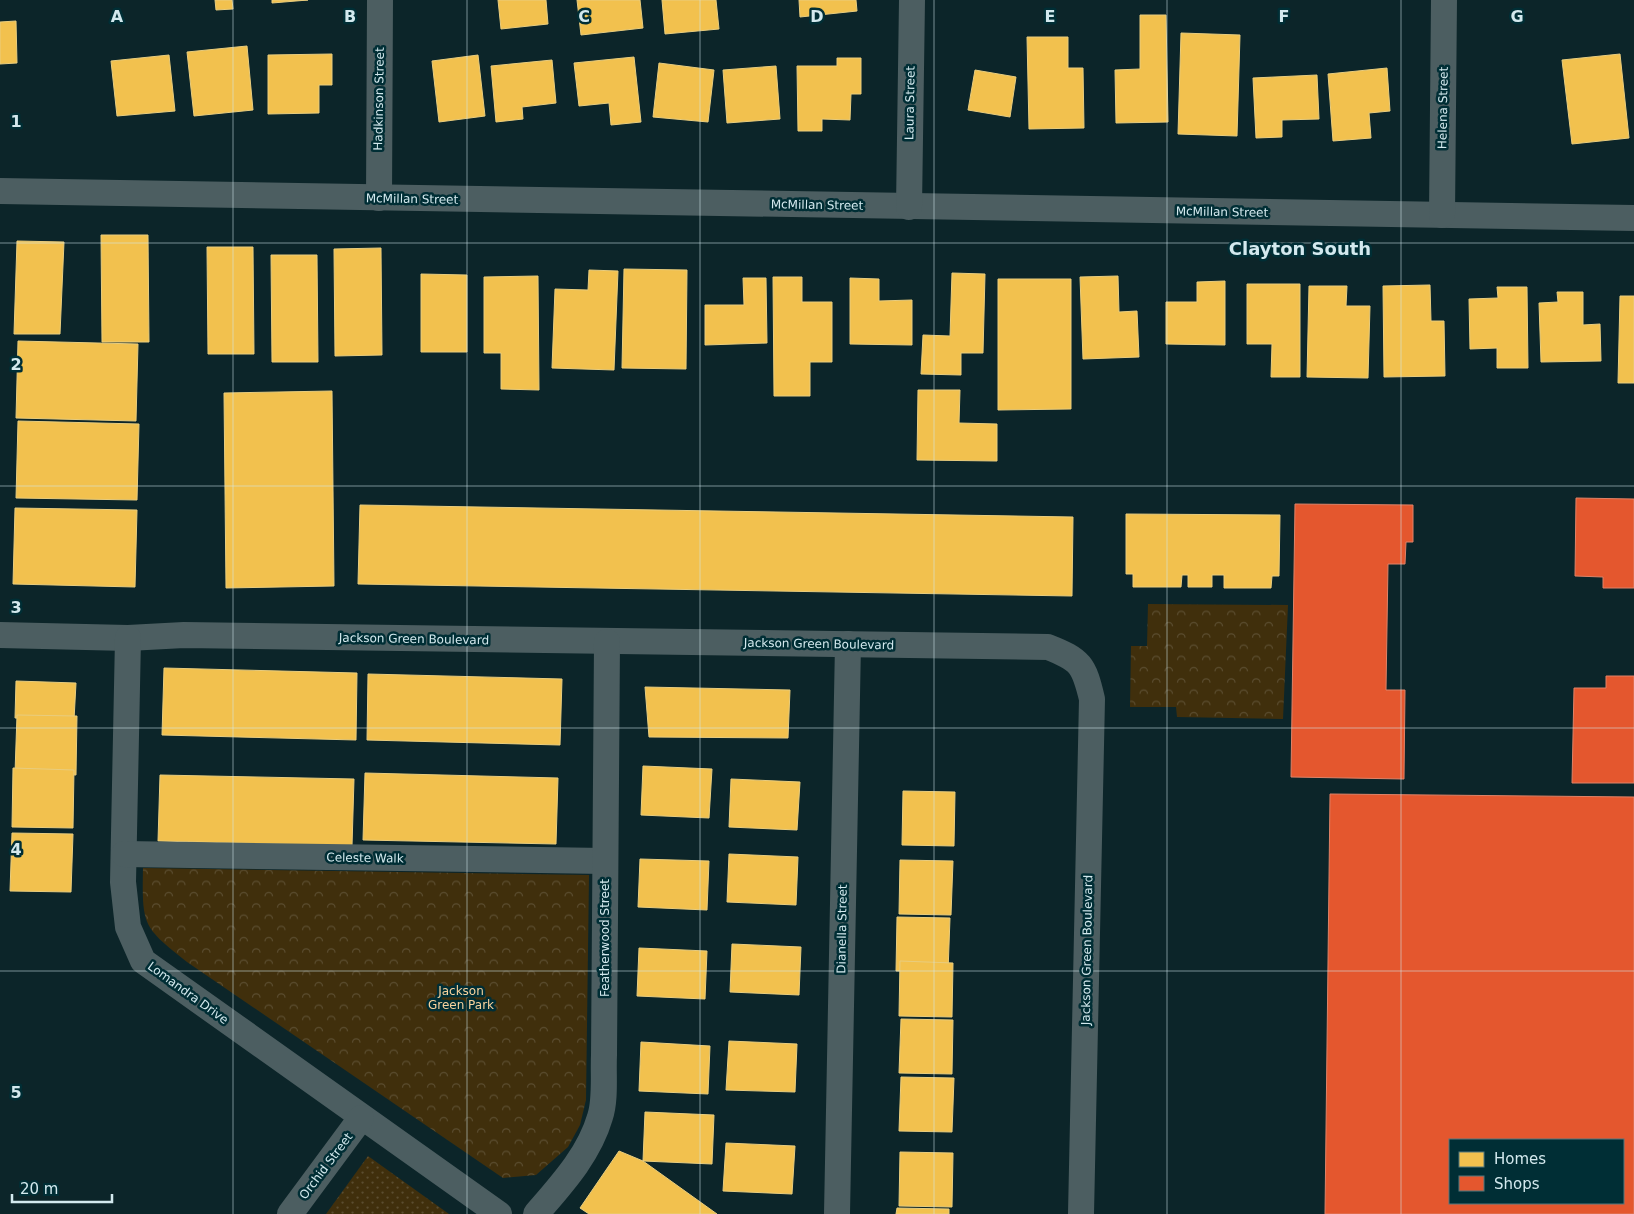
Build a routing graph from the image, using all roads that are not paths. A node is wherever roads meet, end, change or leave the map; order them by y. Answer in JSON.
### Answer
{"nodes":[{"id":1,"x":380,"y":0,"type":"edge"},
{"id":2,"x":912,"y":0,"type":"edge"},
{"id":3,"x":1444,"y":0,"type":"edge"},
{"id":4,"x":0,"y":191,"type":"edge"},
{"id":5,"x":379,"y":198,"type":"junction"},
{"id":6,"x":910,"y":207,"type":"junction"},
{"id":7,"x":1442,"y":215,"type":"junction"},
{"id":8,"x":1634,"y":218,"type":"edge"},
{"id":9,"x":0,"y":635,"type":"edge"},
{"id":10,"x":128,"y":638,"type":"junction"},
{"id":11,"x":607,"y":642,"type":"junction"},
{"id":12,"x":848,"y":644,"type":"junction"},
{"id":13,"x":124,"y":854,"type":"junction"},
{"id":14,"x":605,"y":861,"type":"junction"},
{"id":15,"x":361,"y":1118,"type":"junction"},
{"id":16,"x":290,"y":1214,"type":"edge"},
{"id":17,"x":499,"y":1214,"type":"edge"},
{"id":18,"x":536,"y":1214,"type":"edge"},
{"id":19,"x":837,"y":1214,"type":"edge"},
{"id":20,"x":1082,"y":1214,"type":"edge"}],
"edges":[{"from":1,"to":5,"type":"street","name":"Hadkinson Street"},
{"from":2,"to":6,"type":"street","name":"Laura Street"},
{"from":3,"to":7,"type":"street","name":"Helena Street"},
{"from":4,"to":5,"type":"street","name":"McMillan Street"},
{"from":5,"to":6,"type":"street","name":"McMillan Street"},
{"from":6,"to":7,"type":"street","name":"McMillan Street"},
{"from":7,"to":8,"type":"street","name":"McMillan Street"},
{"from":9,"to":10,"type":"street","name":"Jackson Green Boulevard"},
{"from":10,"to":11,"type":"street","name":"Jackson Green Boulevard"},
{"from":10,"to":13,"type":"street","name":"Lomandra Drive"},
{"from":11,"to":12,"type":"street","name":"Jackson Green Boulevard"},
{"from":11,"to":14,"type":"street","name":"Featherwood Street"},
{"from":12,"to":19,"type":"street","name":"Dianella Street"},
{"from":12,"to":20,"type":"street","name":"Jackson Green Boulevard"},
{"from":13,"to":14,"type":"street","name":"Celeste Walk"},
{"from":13,"to":15,"type":"street","name":"Lomandra Drive"},
{"from":14,"to":18,"type":"street","name":"Featherwood Street"},
{"from":15,"to":16,"type":"street","name":"Orchid Street"},
{"from":15,"to":17,"type":"street","name":"Lomandra Drive"}]}
